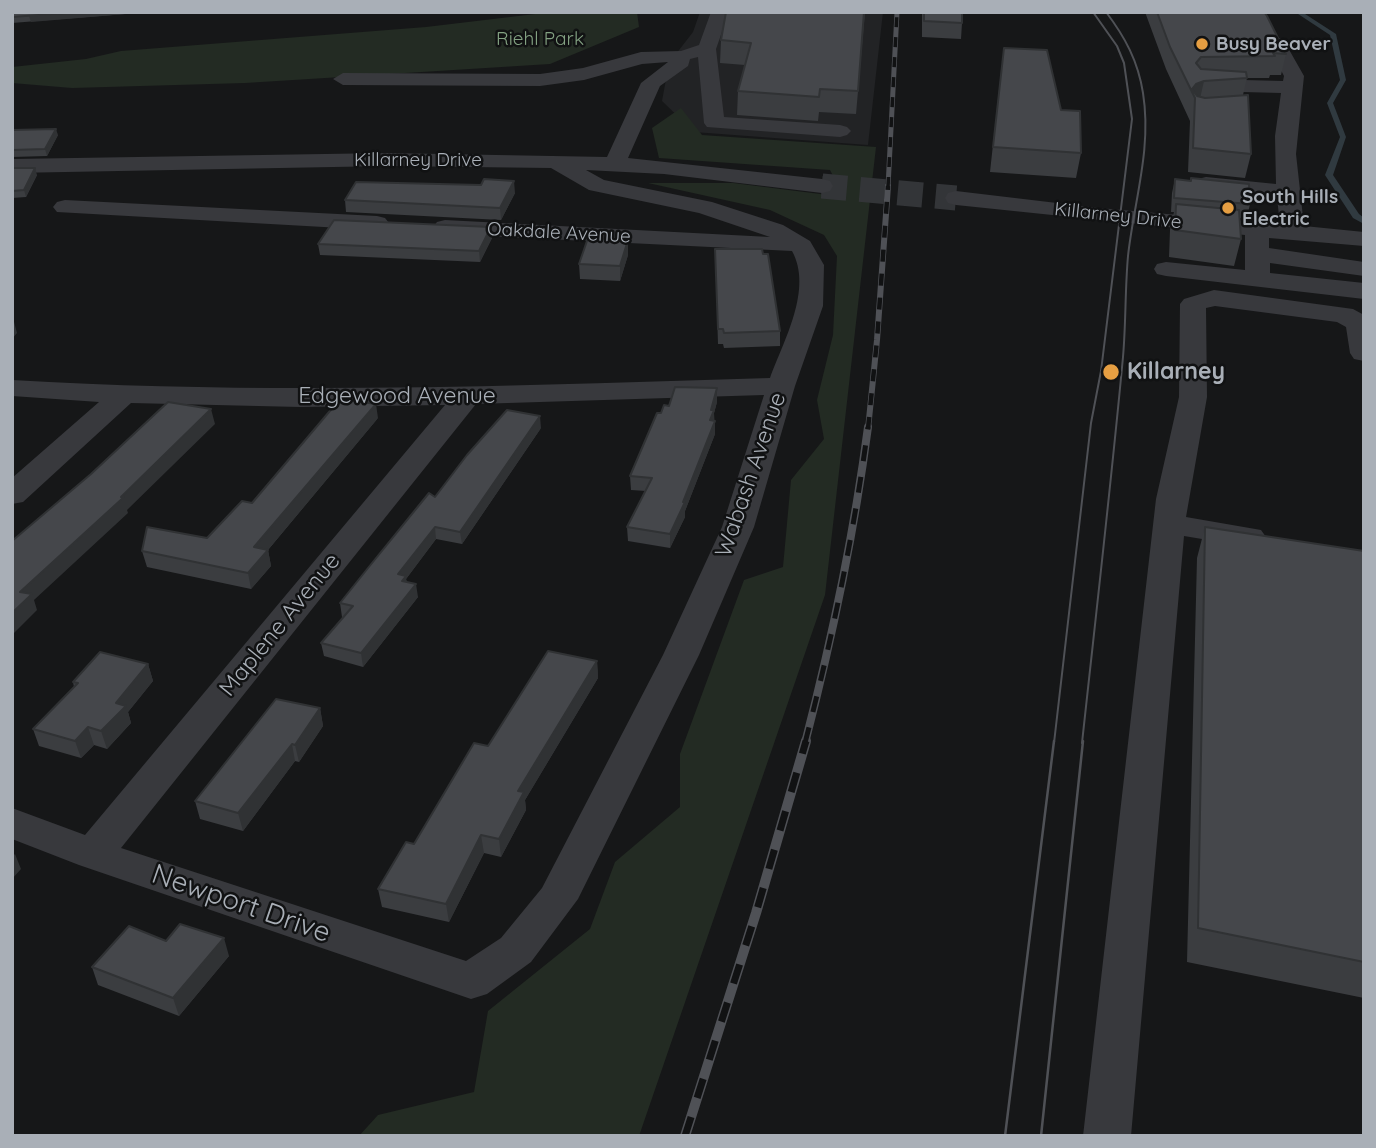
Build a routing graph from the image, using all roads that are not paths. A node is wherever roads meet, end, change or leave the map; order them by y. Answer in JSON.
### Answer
{"nodes":[{"id":1,"x":720,"y":12,"type":"edge"},
{"id":2,"x":1276,"y":43,"type":"edge"},
{"id":3,"x":707,"y":49,"type":"junction"},
{"id":4,"x":679,"y":56,"type":"junction"},
{"id":5,"x":343,"y":79,"type":"dead end"},
{"id":6,"x":1204,"y":85,"type":"edge"},
{"id":7,"x":1285,"y":100,"type":"junction"},
{"id":8,"x":840,"y":131,"type":"dead end"},
{"id":9,"x":556,"y":162,"type":"junction"},
{"id":10,"x":614,"y":164,"type":"junction"},
{"id":11,"x":12,"y":166,"type":"edge"},
{"id":12,"x":1179,"y":181,"type":"edge"},
{"id":13,"x":822,"y":186,"type":"tunnel mouth"},
{"id":14,"x":1286,"y":192,"type":"junction"},
{"id":15,"x":956,"y":198,"type":"tunnel mouth"},
{"id":16,"x":65,"y":207,"type":"dead end"},
{"id":17,"x":398,"y":225,"type":"edge"},
{"id":18,"x":426,"y":226,"type":"edge"},
{"id":19,"x":1293,"y":233,"type":"junction"},
{"id":20,"x":1364,"y":239,"type":"edge"},
{"id":21,"x":801,"y":246,"type":"junction"},
{"id":22,"x":1258,"y":254,"type":"junction"},
{"id":23,"x":1166,"y":269,"type":"dead end"},
{"id":24,"x":1364,"y":269,"type":"edge"},
{"id":25,"x":1364,"y":291,"type":"edge"},
{"id":26,"x":1364,"y":353,"type":"edge"},
{"id":27,"x":781,"y":386,"type":"junction"},
{"id":28,"x":12,"y":388,"type":"edge"},
{"id":29,"x":122,"y":396,"type":"junction"},
{"id":30,"x":468,"y":396,"type":"junction"},
{"id":31,"x":12,"y":495,"type":"edge"},
{"id":32,"x":1170,"y":524,"type":"junction"},
{"id":33,"x":1285,"y":543,"type":"edge"},
{"id":34,"x":12,"y":823,"type":"edge"},
{"id":35,"x":93,"y":854,"type":"junction"},
{"id":36,"x":471,"y":981,"type":"joint"},
{"id":37,"x":1107,"y":1136,"type":"edge"}],
"edges":[{"from":1,"to":3,"type":"street"},
{"from":2,"to":7,"type":"street"},
{"from":3,"to":4,"type":"street"},
{"from":3,"to":8,"type":"street"},
{"from":4,"to":5,"type":"street"},
{"from":4,"to":10,"type":"street"},
{"from":6,"to":7,"type":"street"},
{"from":7,"to":14,"type":"street"},
{"from":9,"to":10,"type":"street","name":"Killarney Drive"},
{"from":9,"to":11,"type":"street","name":"Killarney Drive"},
{"from":9,"to":21,"type":"street"},
{"from":10,"to":13,"type":"street","name":"Killarney Drive"},
{"from":12,"to":14,"type":"street"},
{"from":14,"to":19,"type":"street"},
{"from":15,"to":22,"type":"street","name":"Killarney Drive"},
{"from":16,"to":17,"type":"street"},
{"from":18,"to":21,"type":"street","name":"Oakdale Avenue"},
{"from":19,"to":20,"type":"street","name":"Killarney Drive"},
{"from":19,"to":22,"type":"street","name":"Killarney Drive"},
{"from":21,"to":27,"type":"street","name":"Wabash Avenue"},
{"from":22,"to":23,"type":"street"},
{"from":22,"to":24,"type":"street"},
{"from":22,"to":25,"type":"street"},
{"from":26,"to":32,"type":"street"},
{"from":27,"to":30,"type":"street","name":"Edgewood Avenue"},
{"from":27,"to":36,"type":"street","name":"Wabash Avenue"},
{"from":28,"to":29,"type":"street","name":"Edgewood Avenue"},
{"from":29,"to":30,"type":"street","name":"Edgewood Avenue"},
{"from":29,"to":31,"type":"street"},
{"from":30,"to":35,"type":"street","name":"Maplene Avenue"},
{"from":32,"to":33,"type":"street"},
{"from":32,"to":37,"type":"street"},
{"from":34,"to":35,"type":"street","name":"Newport Drive"},
{"from":35,"to":36,"type":"street","name":"Newport Drive"}]}
